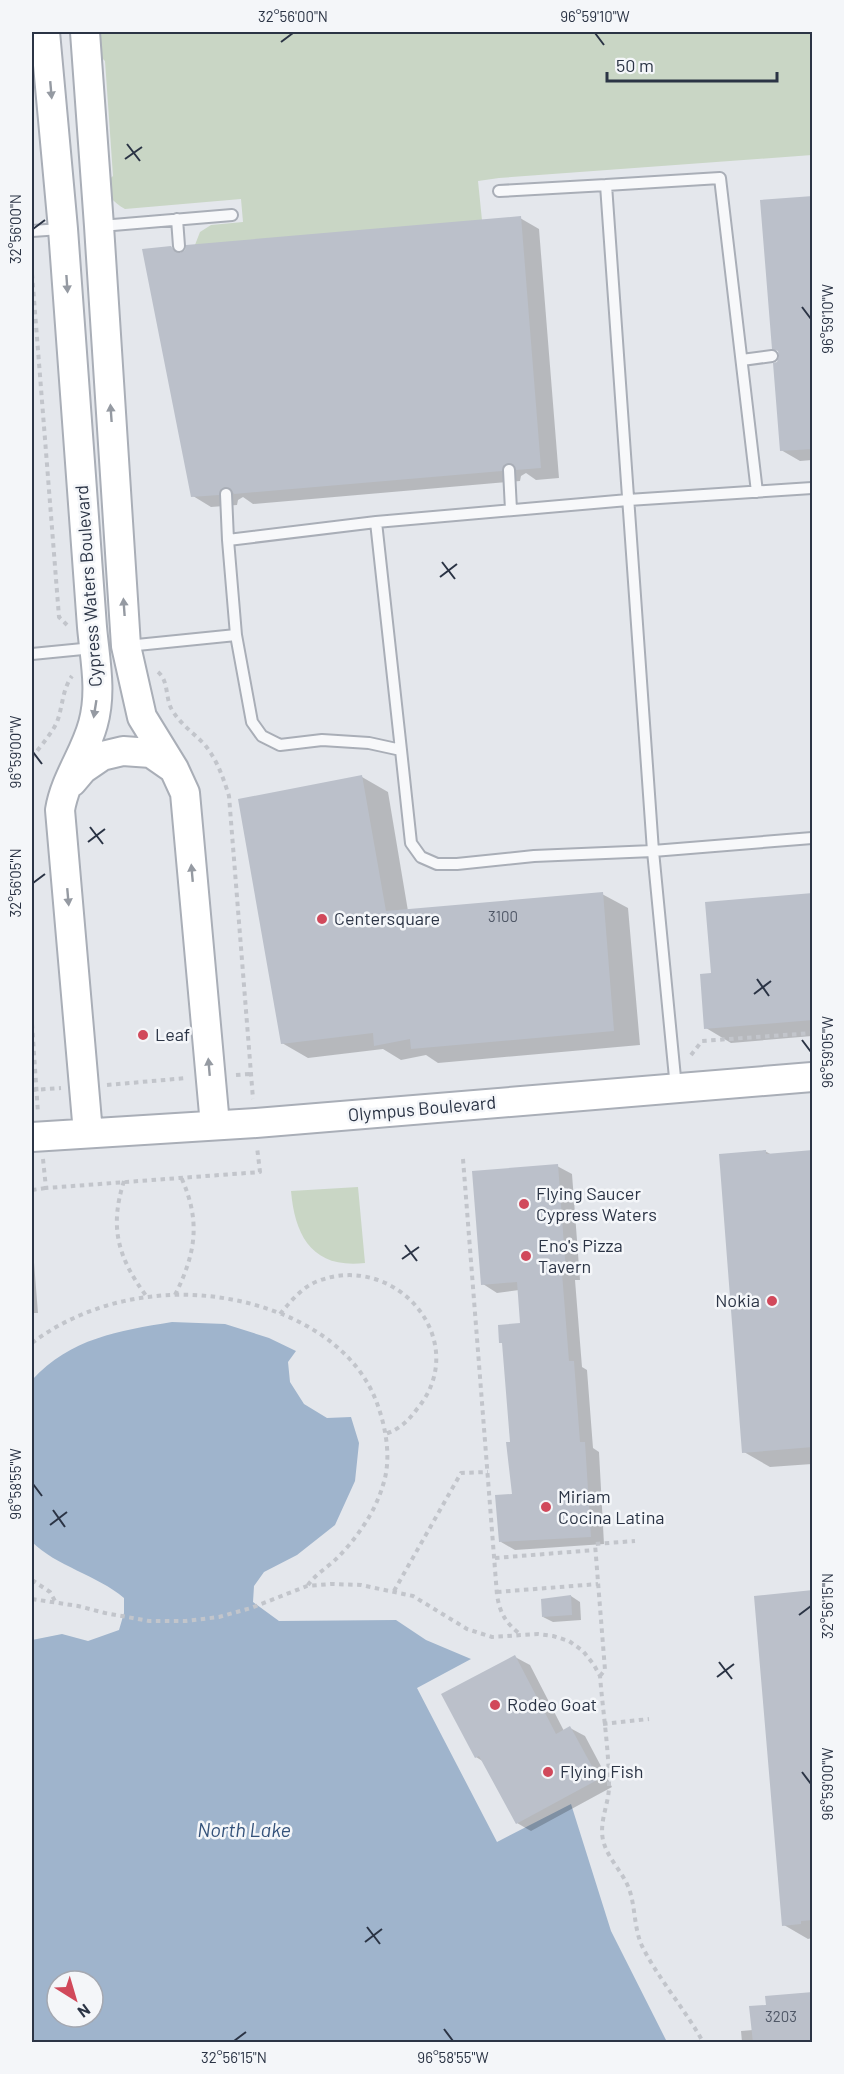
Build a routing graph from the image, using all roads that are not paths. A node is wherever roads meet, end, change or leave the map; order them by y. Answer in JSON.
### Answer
{"nodes":[{"id":1,"x":45,"y":32,"type":"edge"},
{"id":2,"x":85,"y":32,"type":"edge"},
{"id":3,"x":606,"y":185,"type":"junction"},
{"id":4,"x":499,"y":191,"type":"dead end"},
{"id":5,"x":232,"y":214,"type":"dead end"},
{"id":6,"x":177,"y":219,"type":"junction"},
{"id":7,"x":99,"y":226,"type":"junction"},
{"id":8,"x":63,"y":229,"type":"junction"},
{"id":9,"x":32,"y":231,"type":"edge"},
{"id":10,"x":179,"y":246,"type":"dead end"},
{"id":11,"x":772,"y":356,"type":"dead end"},
{"id":12,"x":742,"y":360,"type":"junction"},
{"id":13,"x":509,"y":471,"type":"dead end"},
{"id":14,"x":813,"y":488,"type":"edge"},
{"id":15,"x":757,"y":492,"type":"junction"},
{"id":16,"x":226,"y":494,"type":"dead end"},
{"id":17,"x":628,"y":500,"type":"junction"},
{"id":18,"x":510,"y":510,"type":"junction"},
{"id":19,"x":376,"y":522,"type":"junction"},
{"id":20,"x":228,"y":540,"type":"junction"},
{"id":21,"x":236,"y":635,"type":"junction"},
{"id":22,"x":83,"y":639,"type":"junction"},
{"id":23,"x":126,"y":646,"type":"junction"},
{"id":24,"x":32,"y":654,"type":"edge"},
{"id":25,"x":401,"y":750,"type":"junction"},
{"id":26,"x":174,"y":769,"type":"junction"},
{"id":27,"x":63,"y":793,"type":"junction"},
{"id":28,"x":813,"y":838,"type":"edge"},
{"id":29,"x":653,"y":851,"type":"junction"},
{"id":30,"x":813,"y":1077,"type":"edge"},
{"id":31,"x":676,"y":1089,"type":"junction"},
{"id":32,"x":215,"y":1125,"type":"junction"},
{"id":33,"x":35,"y":1126,"type":"edge"},
{"id":34,"x":88,"y":1133,"type":"junction"}],
"edges":[{"from":1,"to":8,"type":"street","name":"Cypress Waters Boulevard","one_way":true},
{"from":2,"to":7,"type":"street","name":"Cypress Waters Boulevard"},
{"from":3,"to":4,"type":"lane"},
{"from":3,"to":12,"type":"lane"},
{"from":3,"to":17,"type":"lane"},
{"from":5,"to":6,"type":"lane"},
{"from":6,"to":7,"type":"lane"},
{"from":6,"to":10,"type":"lane"},
{"from":7,"to":8,"type":"street"},
{"from":23,"to":7,"type":"street","name":"Cypress Waters Boulevard","one_way":true},
{"from":8,"to":9,"type":"lane"},
{"from":8,"to":22,"type":"street","name":"Cypress Waters Boulevard","one_way":true},
{"from":11,"to":12,"type":"lane"},
{"from":12,"to":15,"type":"lane"},
{"from":13,"to":18,"type":"lane"},
{"from":14,"to":15,"type":"lane"},
{"from":15,"to":17,"type":"lane"},
{"from":16,"to":20,"type":"lane"},
{"from":17,"to":18,"type":"lane"},
{"from":17,"to":29,"type":"lane"},
{"from":18,"to":19,"type":"lane"},
{"from":19,"to":20,"type":"lane"},
{"from":19,"to":25,"type":"lane"},
{"from":20,"to":21,"type":"lane"},
{"from":21,"to":23,"type":"lane"},
{"from":21,"to":25,"type":"lane"},
{"from":22,"to":23,"type":"street"},
{"from":22,"to":24,"type":"lane"},
{"from":22,"to":27,"type":"street","name":"Cypress Waters Boulevard","one_way":true},
{"from":23,"to":26,"type":"street","name":"Cypress Waters Boulevard"},
{"from":25,"to":29,"type":"lane"},
{"from":26,"to":27,"type":"street"},
{"from":32,"to":26,"type":"street","name":"Cypress Waters Boulevard","one_way":true},
{"from":27,"to":34,"type":"street","name":"Cypress Waters Boulevard","one_way":true},
{"from":28,"to":29,"type":"lane"},
{"from":29,"to":31,"type":"lane"},
{"from":30,"to":31,"type":"street","name":"Olympus Boulevard"},
{"from":31,"to":32,"type":"street","name":"Olympus Boulevard"},
{"from":32,"to":34,"type":"street","name":"Olympus Boulevard"},
{"from":33,"to":34,"type":"street","name":"Olympus Boulevard"}]}
